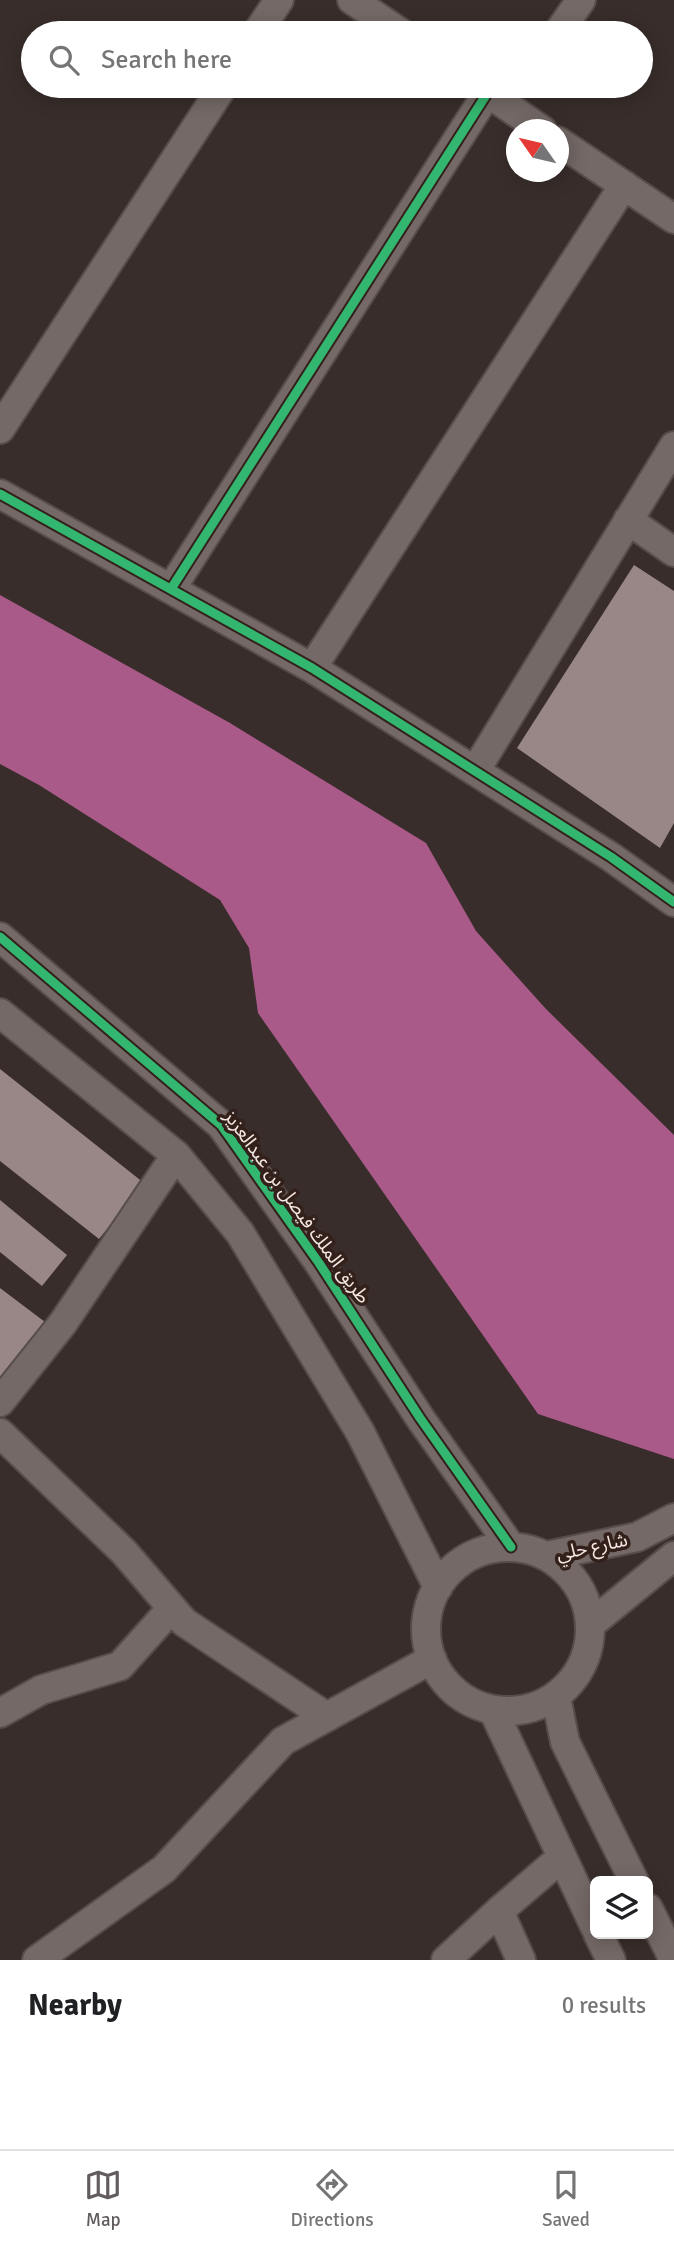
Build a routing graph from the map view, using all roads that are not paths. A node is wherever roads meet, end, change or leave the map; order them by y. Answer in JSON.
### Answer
{"nodes":[{"id":1,"x":279,"y":0,"type":"edge"},
{"id":2,"x":352,"y":0,"type":"edge"},
{"id":3,"x":581,"y":0,"type":"edge"},
{"id":4,"x":265,"y":21,"type":"edge"},
{"id":5,"x":383,"y":21,"type":"edge"},
{"id":6,"x":566,"y":21,"type":"edge"},
{"id":7,"x":215,"y":98,"type":"edge"},
{"id":8,"x":496,"y":98,"type":"edge"},
{"id":9,"x":505,"y":98,"type":"edge"},
{"id":10,"x":529,"y":119,"type":"edge"},
{"id":11,"x":569,"y":148,"type":"edge"},
{"id":12,"x":624,"y":185,"type":"junction"},
{"id":13,"x":674,"y":219,"type":"edge"},
{"id":14,"x":0,"y":429,"type":"edge"},
{"id":15,"x":674,"y":446,"type":"edge"},
{"id":16,"x":0,"y":494,"type":"edge"},
{"id":17,"x":628,"y":520,"type":"junction"},
{"id":18,"x":674,"y":552,"type":"edge"},
{"id":19,"x":171,"y":589,"type":"junction"},
{"id":20,"x":312,"y":668,"type":"junction"},
{"id":21,"x":475,"y":771,"type":"junction"},
{"id":22,"x":671,"y":892,"type":"edge"},
{"id":23,"x":0,"y":937,"type":"edge"},
{"id":24,"x":0,"y":1013,"type":"edge"},
{"id":25,"x":176,"y":1155,"type":"junction"},
{"id":26,"x":0,"y":1402,"type":"edge"},
{"id":27,"x":0,"y":1433,"type":"edge"},
{"id":28,"x":674,"y":1518,"type":"edge"},
{"id":29,"x":511,"y":1547,"type":"junction"},
{"id":30,"x":547,"y":1556,"type":"junction"},
{"id":31,"x":671,"y":1558,"type":"edge"},
{"id":32,"x":438,"y":1587,"type":"junction"},
{"id":33,"x":172,"y":1608,"type":"junction"},
{"id":34,"x":591,"y":1624,"type":"junction"},
{"id":35,"x":432,"y":1659,"type":"junction"},
{"id":36,"x":556,"y":1697,"type":"junction"},
{"id":37,"x":493,"y":1710,"type":"junction"},
{"id":38,"x":0,"y":1713,"type":"edge"},
{"id":39,"x":327,"y":1717,"type":"junction"},
{"id":40,"x":562,"y":1857,"type":"junction"},
{"id":41,"x":632,"y":1876,"type":"edge"},
{"id":42,"x":499,"y":1911,"type":"junction"},
{"id":43,"x":590,"y":1916,"type":"edge"},
{"id":44,"x":653,"y":1918,"type":"edge"},
{"id":45,"x":600,"y":1939,"type":"edge"},
{"id":46,"x":37,"y":1960,"type":"edge"},
{"id":47,"x":446,"y":1960,"type":"edge"},
{"id":48,"x":521,"y":1960,"type":"edge"},
{"id":49,"x":611,"y":1960,"type":"edge"},
{"id":50,"x":674,"y":1960,"type":"edge"}],
"edges":[{"from":1,"to":4,"type":"street"},
{"from":2,"to":5,"type":"street"},
{"from":3,"to":6,"type":"street"},
{"from":7,"to":14,"type":"street"},
{"from":8,"to":19,"type":"street"},
{"from":9,"to":10,"type":"street"},
{"from":11,"to":12,"type":"street"},
{"from":12,"to":13,"type":"street"},
{"from":12,"to":20,"type":"street"},
{"from":15,"to":17,"type":"street"},
{"from":16,"to":19,"type":"street"},
{"from":17,"to":18,"type":"street"},
{"from":17,"to":21,"type":"street"},
{"from":19,"to":20,"type":"street"},
{"from":20,"to":21,"type":"street"},
{"from":21,"to":22,"type":"street"},
{"from":23,"to":29,"type":"street","name":"طريق الملك فيصل بن عبدالعزيز"},
{"from":24,"to":25,"type":"street"},
{"from":25,"to":26,"type":"street"},
{"from":25,"to":32,"type":"street"},
{"from":27,"to":33,"type":"street"},
{"from":28,"to":30,"type":"street","name":"شارع حلي"},
{"from":29,"to":30,"type":"street"},
{"from":29,"to":32,"type":"street"},
{"from":30,"to":34,"type":"street"},
{"from":31,"to":34,"type":"street"},
{"from":32,"to":35,"type":"street"},
{"from":33,"to":38,"type":"street"},
{"from":33,"to":39,"type":"street"},
{"from":34,"to":36,"type":"street"},
{"from":35,"to":37,"type":"street"},
{"from":35,"to":39,"type":"street"},
{"from":36,"to":37,"type":"street"},
{"from":36,"to":41,"type":"street"},
{"from":37,"to":40,"type":"street"},
{"from":39,"to":46,"type":"street"},
{"from":40,"to":42,"type":"street"},
{"from":40,"to":43,"type":"street"},
{"from":42,"to":47,"type":"street"},
{"from":42,"to":48,"type":"street"},
{"from":44,"to":50,"type":"street"},
{"from":45,"to":49,"type":"street"}]}
